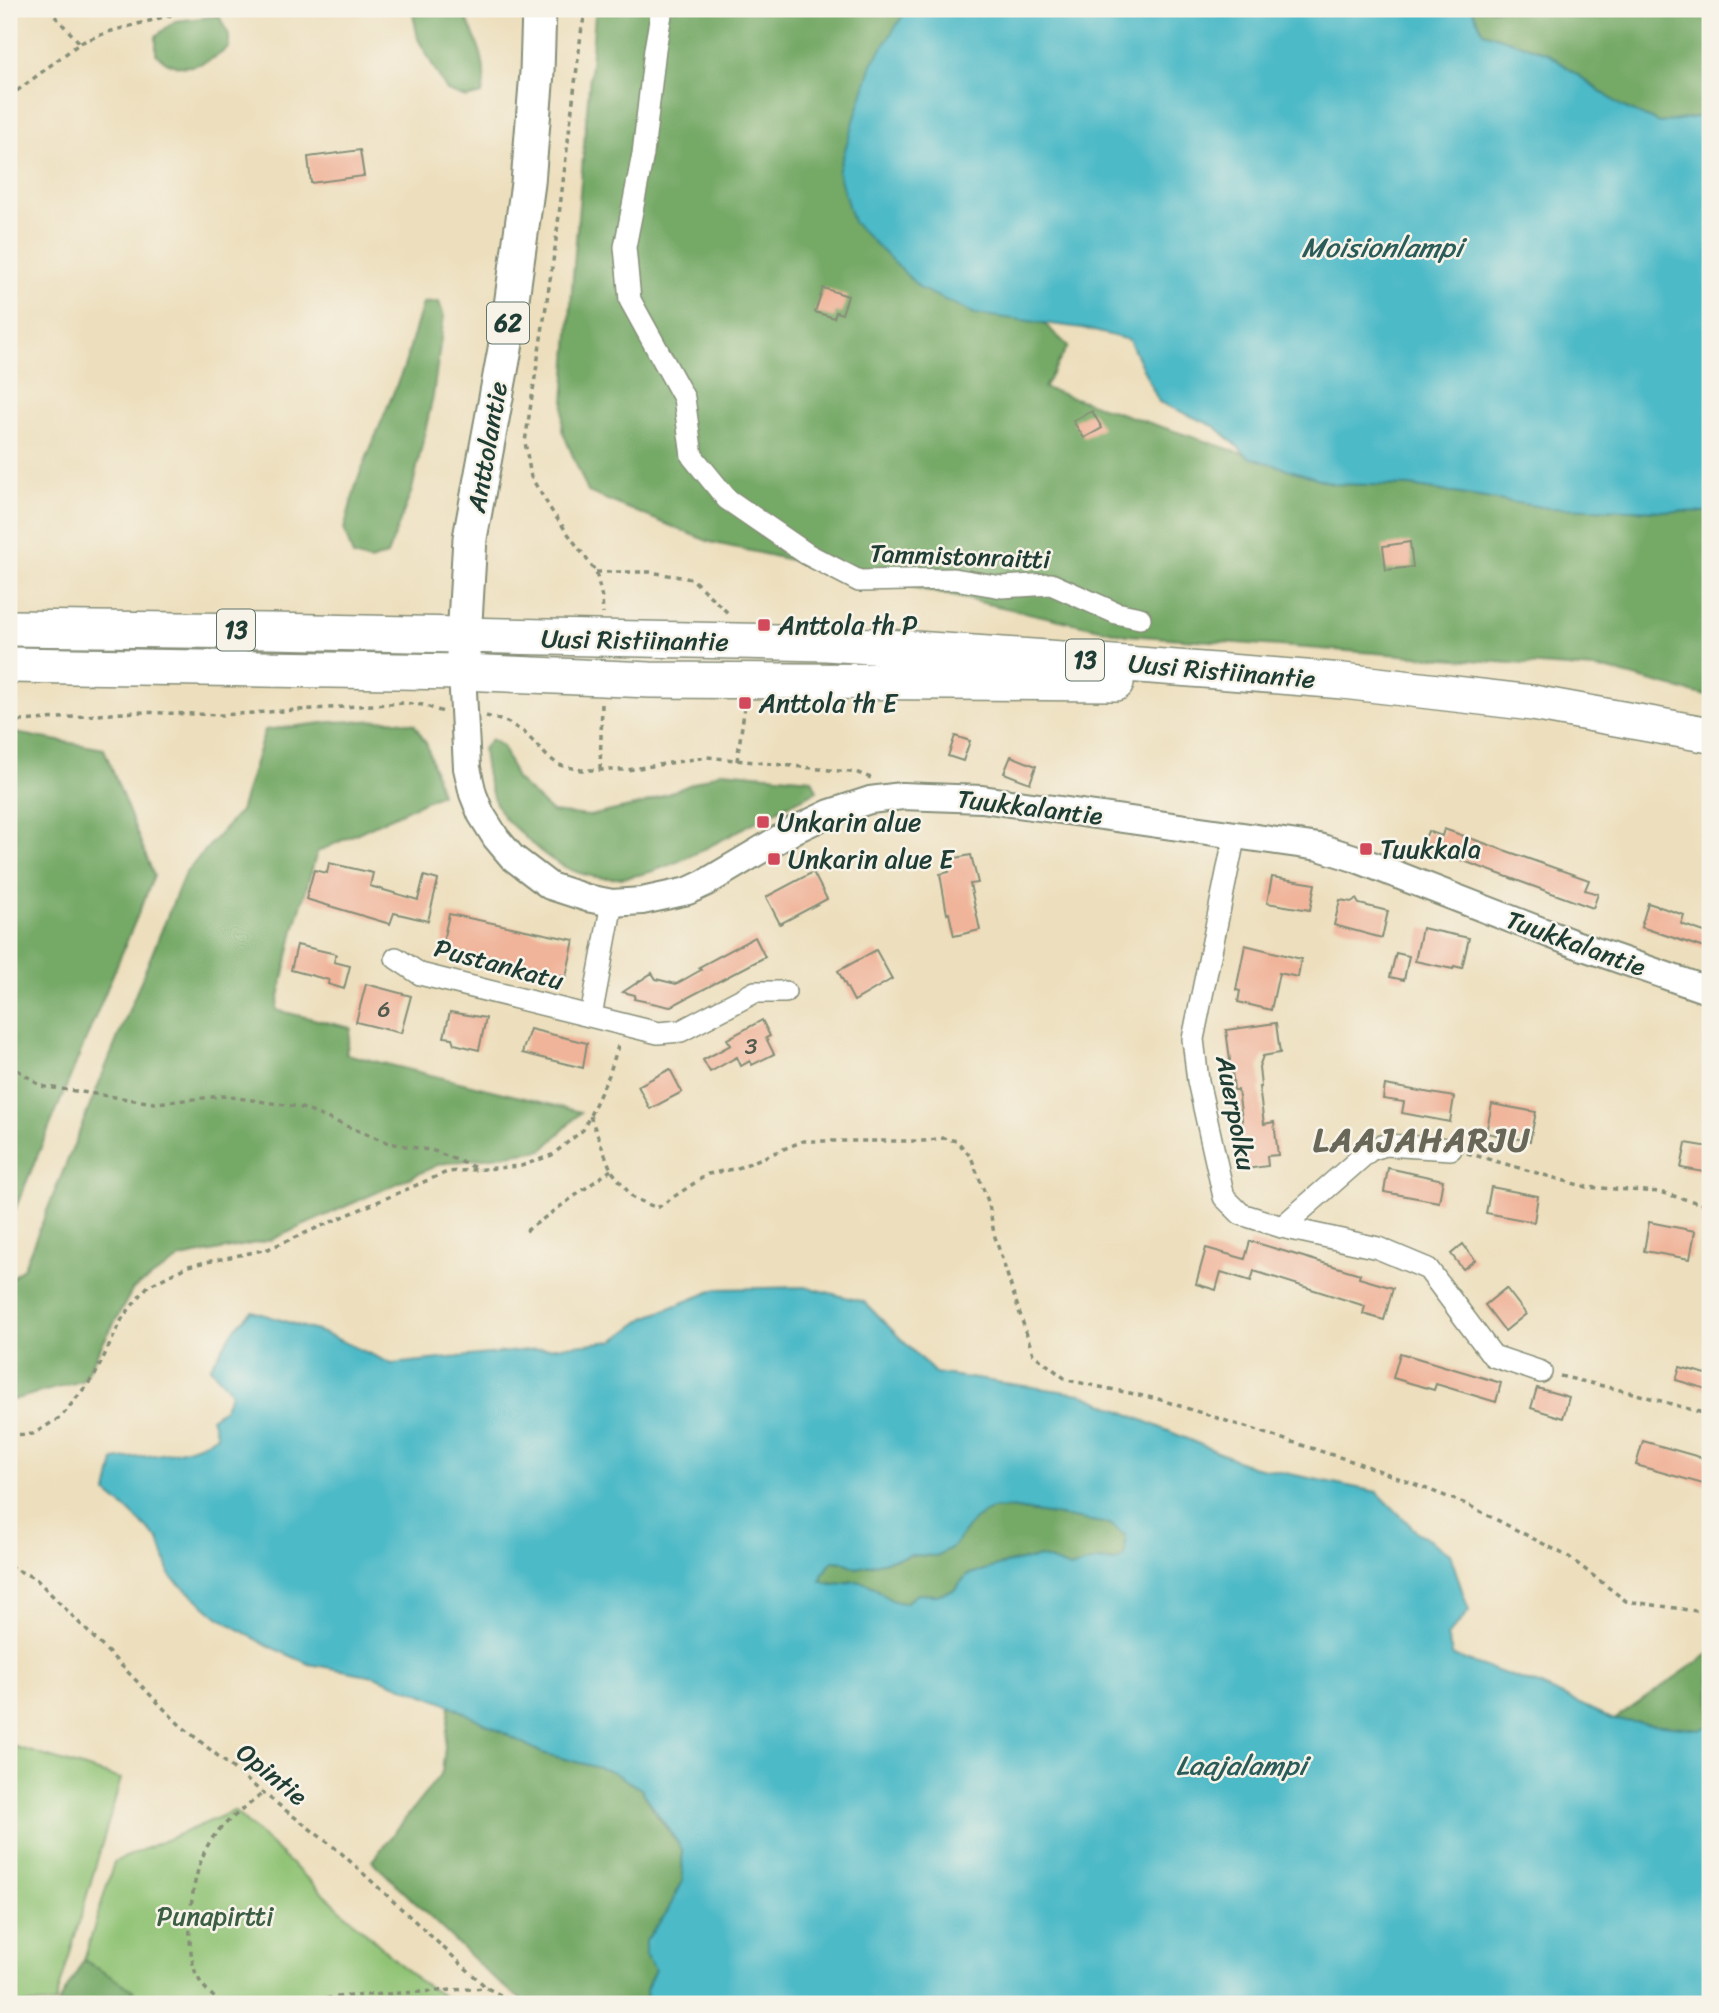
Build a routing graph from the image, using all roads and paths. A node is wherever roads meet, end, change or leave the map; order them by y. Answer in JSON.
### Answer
{"nodes":[{"id":1,"x":48,"y":9,"type":"edge"},
{"id":2,"x":194,"y":9,"type":"edge"},
{"id":3,"x":539,"y":9,"type":"edge"},
{"id":4,"x":587,"y":9,"type":"edge"},
{"id":5,"x":662,"y":9,"type":"edge"},
{"id":6,"x":80,"y":43,"type":"junction"},
{"id":7,"x":9,"y":97,"type":"edge"},
{"id":8,"x":596,"y":572,"type":"junction"},
{"id":9,"x":730,"y":615,"type":"dead end"},
{"id":10,"x":1140,"y":618,"type":"dead end"},
{"id":11,"x":604,"y":622,"type":"dead end"},
{"id":12,"x":9,"y":628,"type":"edge"},
{"id":13,"x":463,"y":636,"type":"junction"},
{"id":14,"x":9,"y":665,"type":"edge"},
{"id":15,"x":462,"y":672,"type":"junction"},
{"id":16,"x":1343,"y":681,"type":"junction"},
{"id":17,"x":602,"y":699,"type":"dead end"},
{"id":18,"x":746,"y":703,"type":"dead end"},
{"id":19,"x":1710,"y":735,"type":"edge"},
{"id":20,"x":737,"y":761,"type":"dead end"},
{"id":21,"x":600,"y":769,"type":"dead end"},
{"id":22,"x":1235,"y":834,"type":"junction"},
{"id":23,"x":612,"y":903,"type":"junction"},
{"id":24,"x":396,"y":958,"type":"dead end"},
{"id":25,"x":1710,"y":991,"type":"edge"},
{"id":26,"x":785,"y":992,"type":"dead end"},
{"id":27,"x":591,"y":1016,"type":"junction"},
{"id":28,"x":624,"y":1024,"type":"junction"},
{"id":29,"x":9,"y":1064,"type":"edge"},
{"id":30,"x":590,"y":1116,"type":"junction"},
{"id":31,"x":1451,"y":1149,"type":"joint"},
{"id":32,"x":481,"y":1169,"type":"junction"},
{"id":33,"x":611,"y":1170,"type":"junction"},
{"id":34,"x":1710,"y":1206,"type":"edge"},
{"id":35,"x":1282,"y":1227,"type":"junction"},
{"id":36,"x":527,"y":1231,"type":"dead end"},
{"id":37,"x":1541,"y":1372,"type":"joint"},
{"id":38,"x":1710,"y":1415,"type":"edge"},
{"id":39,"x":9,"y":1435,"type":"edge"},
{"id":40,"x":9,"y":1566,"type":"edge"},
{"id":41,"x":1710,"y":1613,"type":"edge"},
{"id":42,"x":263,"y":1793,"type":"junction"},
{"id":43,"x":487,"y":1988,"type":"junction"},
{"id":44,"x":222,"y":2004,"type":"edge"},
{"id":45,"x":318,"y":2004,"type":"edge"},
{"id":46,"x":518,"y":2004,"type":"edge"}],
"edges":[{"from":1,"to":6,"type":"path"},
{"from":2,"to":6,"type":"path"},
{"from":3,"to":13,"type":"main road","name":"Anttolantie","number":"62"},
{"from":4,"to":8,"type":"path"},
{"from":5,"to":10,"type":"street","name":"Tammistonraitti"},
{"from":6,"to":7,"type":"path"},
{"from":8,"to":9,"type":"path"},
{"from":8,"to":11,"type":"path"},
{"from":12,"to":13,"type":"highway","name":"Uusi Ristiinantie","number":"13"},
{"from":13,"to":15,"type":"main road","number":"62"},
{"from":13,"to":16,"type":"highway","name":"Uusi Ristiinantie","number":"13"},
{"from":14,"to":15,"type":"highway","name":"Uusi Ristiinantie","number":"13"},
{"from":15,"to":16,"type":"highway","name":"Uusi Ristiinantie","number":"13"},
{"from":15,"to":23,"type":"street","name":"Tuukkalantie"},
{"from":16,"to":19,"type":"highway","name":"Uusi Ristiinantie","number":"13"},
{"from":17,"to":21,"type":"path"},
{"from":18,"to":20,"type":"path"},
{"from":22,"to":23,"type":"street","name":"Tuukkalantie"},
{"from":22,"to":25,"type":"street","name":"Tuukkalantie"},
{"from":22,"to":35,"type":"street","name":"Auerpolku"},
{"from":23,"to":27,"type":"street"},
{"from":24,"to":27,"type":"street","name":"Pustankatu"},
{"from":26,"to":28,"type":"street","name":"Pustankatu"},
{"from":27,"to":28,"type":"street","name":"Pustankatu"},
{"from":28,"to":30,"type":"path"},
{"from":29,"to":32,"type":"path"},
{"from":30,"to":32,"type":"path"},
{"from":30,"to":33,"type":"path"},
{"from":31,"to":34,"type":"path"},
{"from":31,"to":35,"type":"street"},
{"from":32,"to":39,"type":"path"},
{"from":33,"to":36,"type":"path"},
{"from":33,"to":41,"type":"path"},
{"from":35,"to":37,"type":"street","name":"Auerpolku"},
{"from":37,"to":38,"type":"path"},
{"from":40,"to":42,"type":"path","name":"Opintie"},
{"from":42,"to":43,"type":"path","name":"Opintie"},
{"from":42,"to":44,"type":"path"},
{"from":43,"to":45,"type":"path"},
{"from":43,"to":46,"type":"path","name":"Opintie"}]}
